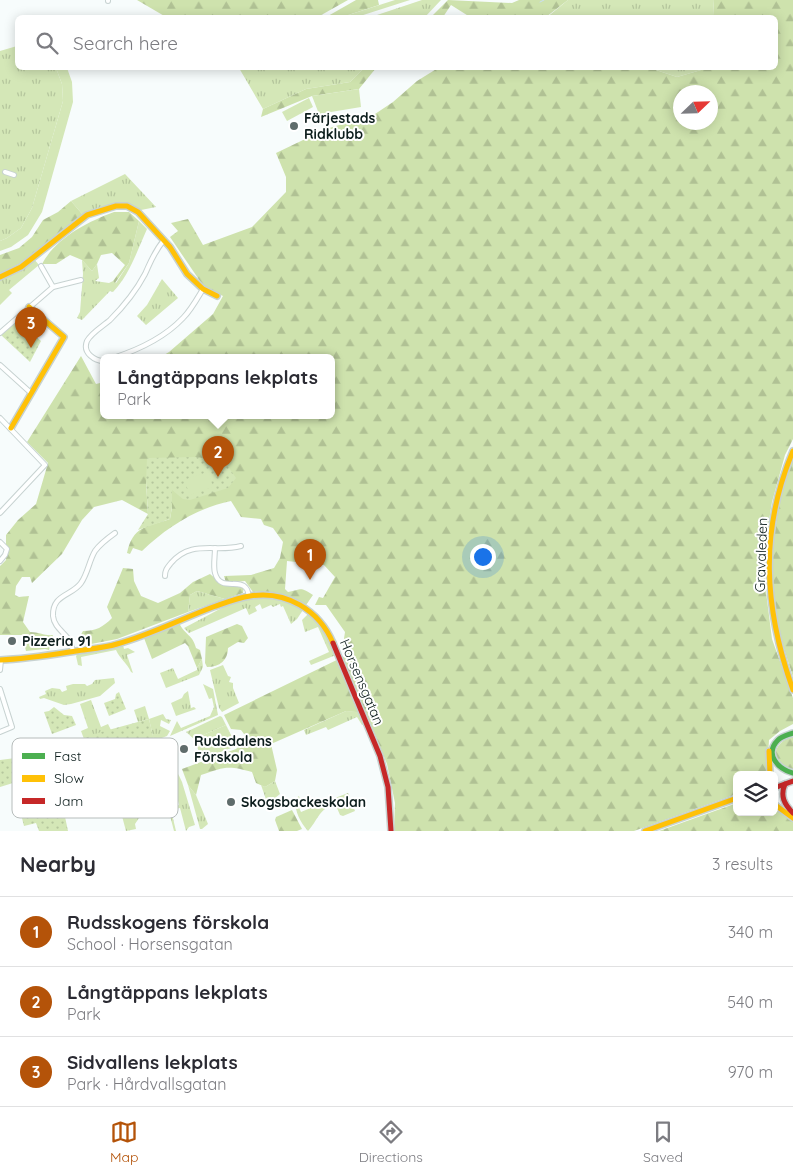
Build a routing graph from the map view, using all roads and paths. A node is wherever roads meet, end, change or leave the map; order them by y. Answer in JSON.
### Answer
{"nodes":[{"id":1,"x":5,"y":172,"type":"dead end"},
{"id":2,"x":14,"y":175,"type":"dead end"},
{"id":3,"x":164,"y":240,"type":"junction"},
{"id":4,"x":41,"y":266,"type":"dead end"},
{"id":5,"x":0,"y":277,"type":"edge"},
{"id":6,"x":81,"y":280,"type":"dead end"},
{"id":7,"x":53,"y":287,"type":"junction"},
{"id":8,"x":203,"y":289,"type":"junction"},
{"id":9,"x":217,"y":296,"type":"dead end"},
{"id":10,"x":29,"y":307,"type":"junction"},
{"id":11,"x":0,"y":333,"type":"edge"},
{"id":12,"x":124,"y":354,"type":"edge"},
{"id":13,"x":100,"y":361,"type":"edge"},
{"id":14,"x":0,"y":365,"type":"edge"},
{"id":15,"x":31,"y":393,"type":"junction"},
{"id":16,"x":0,"y":418,"type":"edge"},
{"id":17,"x":11,"y":428,"type":"junction"},
{"id":18,"x":793,"y":451,"type":"edge"},
{"id":19,"x":0,"y":513,"type":"edge"},
{"id":20,"x":114,"y":533,"type":"dead end"},
{"id":21,"x":0,"y":542,"type":"edge"},
{"id":22,"x":241,"y":546,"type":"dead end"},
{"id":23,"x":215,"y":548,"type":"junction"},
{"id":24,"x":0,"y":561,"type":"edge"},
{"id":25,"x":165,"y":576,"type":"dead end"},
{"id":26,"x":249,"y":596,"type":"junction"},
{"id":27,"x":73,"y":652,"type":"junction"},
{"id":28,"x":0,"y":660,"type":"edge"},
{"id":29,"x":0,"y":670,"type":"edge"},
{"id":30,"x":0,"y":689,"type":"edge"},
{"id":31,"x":793,"y":690,"type":"edge"},
{"id":32,"x":793,"y":729,"type":"edge"},
{"id":33,"x":0,"y":732,"type":"edge"},
{"id":34,"x":793,"y":733,"type":"edge"},
{"id":35,"x":770,"y":771,"type":"edge"},
{"id":36,"x":793,"y":773,"type":"edge"},
{"id":37,"x":793,"y":779,"type":"edge"},
{"id":38,"x":785,"y":784,"type":"junction"},
{"id":39,"x":778,"y":785,"type":"edge"},
{"id":40,"x":778,"y":785,"type":"edge"},
{"id":41,"x":733,"y":801,"type":"edge"},
{"id":42,"x":733,"y":802,"type":"edge"},
{"id":43,"x":778,"y":807,"type":"edge"},
{"id":44,"x":793,"y":813,"type":"edge"},
{"id":45,"x":793,"y":818,"type":"edge"},
{"id":46,"x":392,"y":831,"type":"edge"},
{"id":47,"x":645,"y":831,"type":"edge"},
{"id":48,"x":655,"y":831,"type":"edge"}],
"edges":[{"from":1,"to":2,"type":"street"},
{"from":3,"to":5,"type":"street"},
{"from":3,"to":8,"type":"street"},
{"from":3,"to":13,"type":"street"},
{"from":4,"to":7,"type":"street"},
{"from":6,"to":7,"type":"street"},
{"from":7,"to":10,"type":"street"},
{"from":8,"to":9,"type":"street"},
{"from":8,"to":12,"type":"street"},
{"from":10,"to":11,"type":"street"},
{"from":10,"to":15,"type":"street"},
{"from":14,"to":15,"type":"street"},
{"from":15,"to":17,"type":"street"},
{"from":16,"to":17,"type":"street"},
{"from":17,"to":19,"type":"street"},
{"from":18,"to":31,"type":"street","name":"Gravaleden"},
{"from":20,"to":27,"type":"street"},
{"from":21,"to":24,"type":"street"},
{"from":22,"to":23,"type":"street"},
{"from":23,"to":25,"type":"street"},
{"from":23,"to":26,"type":"street"},
{"from":26,"to":27,"type":"street","name":"Horsensgatan"},
{"from":26,"to":46,"type":"street","name":"Horsensgatan"},
{"from":27,"to":28,"type":"street","name":"Horsensgatan"},
{"from":28,"to":29,"type":"street"},
{"from":30,"to":33,"type":"street"},
{"from":32,"to":35,"type":"street"},
{"from":34,"to":36,"type":"street"},
{"from":37,"to":38,"type":"street"},
{"from":37,"to":40,"type":"street"},
{"from":38,"to":39,"type":"street"},
{"from":38,"to":44,"type":"street"},
{"from":41,"to":47,"type":"street"},
{"from":42,"to":48,"type":"street"},
{"from":43,"to":45,"type":"street"}]}
